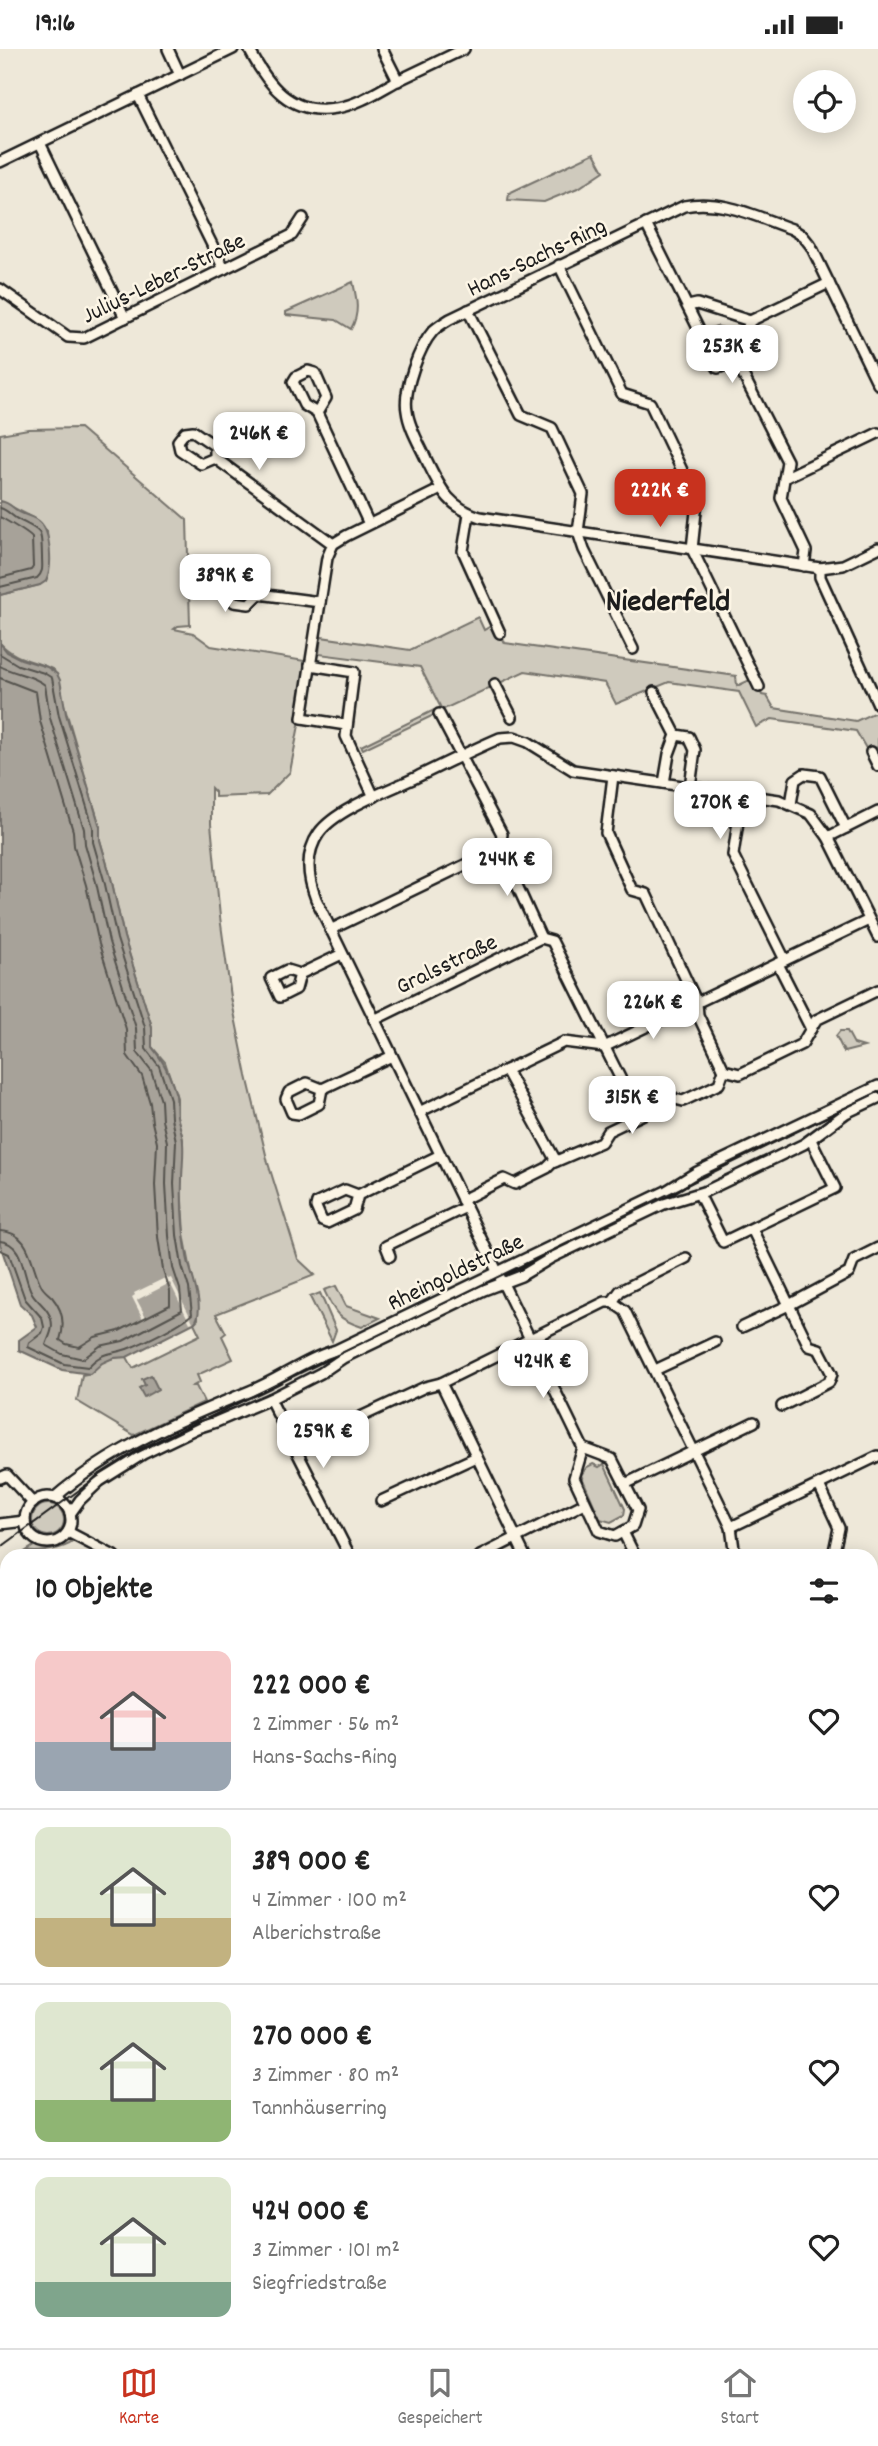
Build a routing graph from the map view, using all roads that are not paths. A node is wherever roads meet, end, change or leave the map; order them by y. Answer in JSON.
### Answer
{"nodes":[{"id":1,"x":168,"y":49,"type":"edge"},
{"id":2,"x":233,"y":49,"type":"edge"},
{"id":3,"x":249,"y":49,"type":"edge"},
{"id":4,"x":382,"y":49,"type":"edge"},
{"id":5,"x":464,"y":49,"type":"edge"},
{"id":6,"x":180,"y":75,"type":"junction"},
{"id":7,"x":398,"y":81,"type":"junction"},
{"id":8,"x":138,"y":95,"type":"junction"},
{"id":9,"x":40,"y":143,"type":"junction"},
{"id":10,"x":0,"y":162,"type":"edge"},
{"id":11,"x":303,"y":218,"type":"dead end"},
{"id":12,"x":646,"y":224,"type":"junction"},
{"id":13,"x":559,"y":265,"type":"junction"},
{"id":14,"x":223,"y":269,"type":"junction"},
{"id":15,"x":829,"y":283,"type":"junction"},
{"id":16,"x":0,"y":289,"type":"edge"},
{"id":17,"x":688,"y":306,"type":"junction"},
{"id":18,"x":468,"y":310,"type":"junction"},
{"id":19,"x":125,"y":317,"type":"junction"},
{"id":20,"x":750,"y":321,"type":"junction"},
{"id":21,"x":736,"y":361,"type":"junction"},
{"id":22,"x":878,"y":384,"type":"edge"},
{"id":23,"x":317,"y":414,"type":"junction"},
{"id":24,"x":878,"y":433,"type":"edge"},
{"id":25,"x":215,"y":458,"type":"dead end"},
{"id":26,"x":784,"y":478,"type":"junction"},
{"id":27,"x":441,"y":489,"type":"junction"},
{"id":28,"x":470,"y":513,"type":"junction"},
{"id":29,"x":369,"y":524,"type":"junction"},
{"id":30,"x":578,"y":532,"type":"junction"},
{"id":31,"x":333,"y":544,"type":"junction"},
{"id":32,"x":878,"y":548,"type":"edge"},
{"id":33,"x":692,"y":549,"type":"junction"},
{"id":34,"x":804,"y":566,"type":"junction"},
{"id":35,"x":820,"y":568,"type":"junction"},
{"id":36,"x":259,"y":594,"type":"dead end"},
{"id":37,"x":320,"y":602,"type":"junction"},
{"id":38,"x":500,"y":633,"type":"dead end"},
{"id":39,"x":633,"y":649,"type":"dead end"},
{"id":40,"x":310,"y":665,"type":"junction"},
{"id":41,"x":495,"y":684,"type":"dead end"},
{"id":42,"x":759,"y":687,"type":"dead end"},
{"id":43,"x":654,"y":692,"type":"dead end"},
{"id":44,"x":877,"y":698,"type":"edge"},
{"id":45,"x":439,"y":714,"type":"dead end"},
{"id":46,"x":512,"y":717,"type":"dead end"},
{"id":47,"x":346,"y":725,"type":"junction"},
{"id":48,"x":676,"y":735,"type":"junction"},
{"id":49,"x":871,"y":752,"type":"dead end"},
{"id":50,"x":462,"y":755,"type":"junction"},
{"id":51,"x":878,"y":766,"type":"edge"},
{"id":52,"x":614,"y":776,"type":"junction"},
{"id":53,"x":664,"y":783,"type":"junction"},
{"id":54,"x":690,"y":787,"type":"junction"},
{"id":55,"x":742,"y":795,"type":"junction"},
{"id":56,"x":373,"y":797,"type":"junction"},
{"id":57,"x":790,"y":804,"type":"junction"},
{"id":58,"x":878,"y":812,"type":"edge"},
{"id":59,"x":846,"y":828,"type":"junction"},
{"id":60,"x":828,"y":837,"type":"junction"},
{"id":61,"x":500,"y":848,"type":"junction"},
{"id":62,"x":869,"y":920,"type":"junction"},
{"id":63,"x":330,"y":930,"type":"junction"},
{"id":64,"x":878,"y":937,"type":"edge"},
{"id":65,"x":541,"y":938,"type":"junction"},
{"id":66,"x":342,"y":954,"type":"junction"},
{"id":67,"x":781,"y":962,"type":"junction"},
{"id":68,"x":300,"y":974,"type":"dead end"},
{"id":69,"x":878,"y":990,"type":"edge"},
{"id":70,"x":697,"y":1003,"type":"junction"},
{"id":71,"x":374,"y":1020,"type":"junction"},
{"id":72,"x":811,"y":1029,"type":"junction"},
{"id":73,"x":604,"y":1047,"type":"junction"},
{"id":74,"x":392,"y":1056,"type":"junction"},
{"id":75,"x":506,"y":1070,"type":"junction"},
{"id":76,"x":724,"y":1070,"type":"junction"},
{"id":77,"x":878,"y":1086,"type":"edge"},
{"id":78,"x":322,"y":1089,"type":"dead end"},
{"id":79,"x":878,"y":1097,"type":"edge"},
{"id":80,"x":419,"y":1112,"type":"junction"},
{"id":81,"x":639,"y":1116,"type":"junction"},
{"id":82,"x":811,"y":1140,"type":"junction"},
{"id":83,"x":440,"y":1154,"type":"junction"},
{"id":84,"x":556,"y":1161,"type":"junction"},
{"id":85,"x":699,"y":1194,"type":"junction"},
{"id":86,"x":358,"y":1195,"type":"junction"},
{"id":87,"x":464,"y":1203,"type":"junction"},
{"id":88,"x":752,"y":1229,"type":"junction"},
{"id":89,"x":878,"y":1248,"type":"edge"},
{"id":90,"x":390,"y":1256,"type":"dead end"},
{"id":91,"x":687,"y":1258,"type":"dead end"},
{"id":92,"x":497,"y":1272,"type":"junction"},
{"id":93,"x":503,"y":1283,"type":"junction"},
{"id":94,"x":612,"y":1301,"type":"junction"},
{"id":95,"x":789,"y":1305,"type":"junction"},
{"id":96,"x":742,"y":1327,"type":"dead end"},
{"id":97,"x":530,"y":1340,"type":"junction"},
{"id":98,"x":715,"y":1342,"type":"dead end"},
{"id":99,"x":654,"y":1370,"type":"junction"},
{"id":100,"x":441,"y":1383,"type":"junction"},
{"id":101,"x":270,"y":1399,"type":"junction"},
{"id":102,"x":782,"y":1406,"type":"dead end"},
{"id":103,"x":354,"y":1420,"type":"dead end"},
{"id":104,"x":754,"y":1422,"type":"dead end"},
{"id":105,"x":583,"y":1448,"type":"junction"},
{"id":106,"x":694,"y":1451,"type":"junction"},
{"id":107,"x":878,"y":1455,"type":"edge"},
{"id":108,"x":476,"y":1457,"type":"junction"},
{"id":109,"x":0,"y":1466,"type":"edge"},
{"id":110,"x":4,"y":1476,"type":"edge"},
{"id":111,"x":625,"y":1484,"type":"junction"},
{"id":112,"x":819,"y":1485,"type":"junction"},
{"id":113,"x":54,"y":1498,"type":"junction"},
{"id":114,"x":381,"y":1501,"type":"dead end"},
{"id":115,"x":33,"y":1503,"type":"junction"},
{"id":116,"x":585,"y":1503,"type":"junction"},
{"id":117,"x":70,"y":1514,"type":"junction"},
{"id":118,"x":25,"y":1521,"type":"junction"},
{"id":119,"x":0,"y":1524,"type":"edge"},
{"id":120,"x":731,"y":1527,"type":"junction"},
{"id":121,"x":68,"y":1532,"type":"junction"},
{"id":122,"x":623,"y":1532,"type":"junction"},
{"id":123,"x":515,"y":1537,"type":"junction"},
{"id":124,"x":101,"y":1549,"type":"edge"},
{"id":125,"x":346,"y":1549,"type":"edge"},
{"id":126,"x":493,"y":1549,"type":"edge"},
{"id":127,"x":521,"y":1549,"type":"edge"},
{"id":128,"x":632,"y":1549,"type":"edge"},
{"id":129,"x":734,"y":1549,"type":"edge"},
{"id":130,"x":835,"y":1549,"type":"edge"}],
"edges":[{"from":1,"to":6,"type":"street"},
{"from":2,"to":6,"type":"street"},
{"from":3,"to":7,"type":"street"},
{"from":4,"to":7,"type":"street"},
{"from":5,"to":7,"type":"street"},
{"from":6,"to":8,"type":"street"},
{"from":8,"to":9,"type":"street"},
{"from":8,"to":14,"type":"street"},
{"from":9,"to":10,"type":"street"},
{"from":9,"to":19,"type":"street"},
{"from":11,"to":14,"type":"street","name":"Julius-Leber-Straße"},
{"from":12,"to":13,"type":"street","name":"Hans-Sachs-Ring"},
{"from":12,"to":15,"type":"street","name":"Hans-Sachs-Ring"},
{"from":12,"to":17,"type":"street"},
{"from":13,"to":18,"type":"street","name":"Hans-Sachs-Ring"},
{"from":13,"to":33,"type":"street"},
{"from":14,"to":19,"type":"street","name":"Julius-Leber-Straße"},
{"from":15,"to":20,"type":"street"},
{"from":15,"to":22,"type":"street","name":"Hans-Sachs-Ring"},
{"from":16,"to":19,"type":"street","name":"Julius-Leber-Straße"},
{"from":17,"to":20,"type":"street"},
{"from":17,"to":21,"type":"street"},
{"from":18,"to":27,"type":"street","name":"Hans-Sachs-Ring"},
{"from":18,"to":30,"type":"street"},
{"from":20,"to":21,"type":"street"},
{"from":21,"to":26,"type":"street"},
{"from":23,"to":23,"type":"street"},
{"from":23,"to":29,"type":"street"},
{"from":24,"to":26,"type":"street"},
{"from":25,"to":31,"type":"street"},
{"from":26,"to":34,"type":"street"},
{"from":27,"to":28,"type":"street","name":"Hans-Sachs-Ring"},
{"from":27,"to":29,"type":"street"},
{"from":28,"to":30,"type":"street","name":"Hans-Sachs-Ring"},
{"from":28,"to":38,"type":"street"},
{"from":29,"to":31,"type":"street"},
{"from":30,"to":33,"type":"street","name":"Hans-Sachs-Ring"},
{"from":30,"to":39,"type":"street"},
{"from":31,"to":37,"type":"street"},
{"from":32,"to":35,"type":"street","name":"Hans-Sachs-Ring"},
{"from":33,"to":34,"type":"street","name":"Hans-Sachs-Ring"},
{"from":33,"to":42,"type":"street"},
{"from":34,"to":35,"type":"street","name":"Hans-Sachs-Ring"},
{"from":35,"to":44,"type":"street"},
{"from":36,"to":37,"type":"street"},
{"from":37,"to":40,"type":"street"},
{"from":40,"to":47,"type":"street"},
{"from":40,"to":47,"type":"street"},
{"from":41,"to":46,"type":"street"},
{"from":43,"to":48,"type":"street"},
{"from":45,"to":50,"type":"street"},
{"from":47,"to":56,"type":"street"},
{"from":48,"to":53,"type":"street"},
{"from":48,"to":54,"type":"street"},
{"from":49,"to":51,"type":"street"},
{"from":50,"to":52,"type":"street"},
{"from":50,"to":56,"type":"street"},
{"from":50,"to":61,"type":"street"},
{"from":52,"to":53,"type":"street"},
{"from":52,"to":70,"type":"street"},
{"from":53,"to":54,"type":"street"},
{"from":54,"to":55,"type":"street"},
{"from":55,"to":57,"type":"street"},
{"from":55,"to":67,"type":"street"},
{"from":56,"to":63,"type":"street"},
{"from":57,"to":59,"type":"street"},
{"from":57,"to":60,"type":"street"},
{"from":58,"to":59,"type":"street"},
{"from":59,"to":60,"type":"street"},
{"from":60,"to":62,"type":"street"},
{"from":61,"to":63,"type":"street"},
{"from":61,"to":65,"type":"street"},
{"from":62,"to":64,"type":"street"},
{"from":62,"to":67,"type":"street"},
{"from":63,"to":66,"type":"street"},
{"from":65,"to":71,"type":"street","name":"Gralsstraße"},
{"from":65,"to":73,"type":"street"},
{"from":66,"to":68,"type":"street"},
{"from":66,"to":71,"type":"street"},
{"from":67,"to":70,"type":"street"},
{"from":67,"to":72,"type":"street"},
{"from":69,"to":72,"type":"street"},
{"from":70,"to":73,"type":"street"},
{"from":70,"to":76,"type":"street"},
{"from":71,"to":74,"type":"street"},
{"from":72,"to":76,"type":"street"},
{"from":73,"to":75,"type":"street"},
{"from":73,"to":81,"type":"street"},
{"from":74,"to":78,"type":"street"},
{"from":74,"to":80,"type":"street"},
{"from":75,"to":80,"type":"street"},
{"from":75,"to":84,"type":"street"},
{"from":76,"to":81,"type":"street"},
{"from":77,"to":92,"type":"street","name":"Rheingoldstraße"},
{"from":79,"to":82,"type":"street","name":"Rheingoldstraße"},
{"from":80,"to":83,"type":"street"},
{"from":81,"to":84,"type":"street"},
{"from":82,"to":85,"type":"street","name":"Rheingoldstraße"},
{"from":82,"to":88,"type":"street"},
{"from":83,"to":86,"type":"street"},
{"from":83,"to":87,"type":"street"},
{"from":84,"to":87,"type":"street"},
{"from":85,"to":88,"type":"street"},
{"from":85,"to":93,"type":"street","name":"Rheingoldstraße"},
{"from":86,"to":86,"type":"street"},
{"from":87,"to":90,"type":"street"},
{"from":87,"to":92,"type":"street"},
{"from":88,"to":95,"type":"street"},
{"from":89,"to":95,"type":"street"},
{"from":91,"to":94,"type":"street"},
{"from":92,"to":93,"type":"street"},
{"from":92,"to":113,"type":"street","name":"Rheingoldstraße"},
{"from":93,"to":97,"type":"street"},
{"from":93,"to":101,"type":"street","name":"Rheingoldstraße"},
{"from":94,"to":97,"type":"street"},
{"from":94,"to":99,"type":"street"},
{"from":95,"to":96,"type":"street"},
{"from":95,"to":102,"type":"street"},
{"from":97,"to":100,"type":"street"},
{"from":97,"to":105,"type":"street"},
{"from":98,"to":99,"type":"street"},
{"from":99,"to":106,"type":"street"},
{"from":100,"to":103,"type":"street"},
{"from":100,"to":108,"type":"street"},
{"from":101,"to":117,"type":"street","name":"Rheingoldstraße"},
{"from":101,"to":125,"type":"street"},
{"from":104,"to":106,"type":"street"},
{"from":105,"to":111,"type":"street"},
{"from":105,"to":116,"type":"street"},
{"from":106,"to":111,"type":"street"},
{"from":106,"to":120,"type":"street"},
{"from":107,"to":112,"type":"street"},
{"from":108,"to":114,"type":"street"},
{"from":108,"to":123,"type":"street"},
{"from":109,"to":110,"type":"street"},
{"from":110,"to":115,"type":"street"},
{"from":111,"to":122,"type":"street"},
{"from":112,"to":120,"type":"street"},
{"from":112,"to":130,"type":"street"},
{"from":113,"to":115,"type":"street","name":"Rheingoldstraße"},
{"from":113,"to":117,"type":"street"},
{"from":115,"to":118,"type":"street"},
{"from":116,"to":122,"type":"street"},
{"from":116,"to":123,"type":"street"},
{"from":117,"to":121,"type":"street"},
{"from":118,"to":119,"type":"street"},
{"from":118,"to":121,"type":"street"},
{"from":120,"to":129,"type":"street"},
{"from":121,"to":124,"type":"street"},
{"from":122,"to":128,"type":"street"},
{"from":123,"to":126,"type":"street"},
{"from":123,"to":127,"type":"street"}]}
